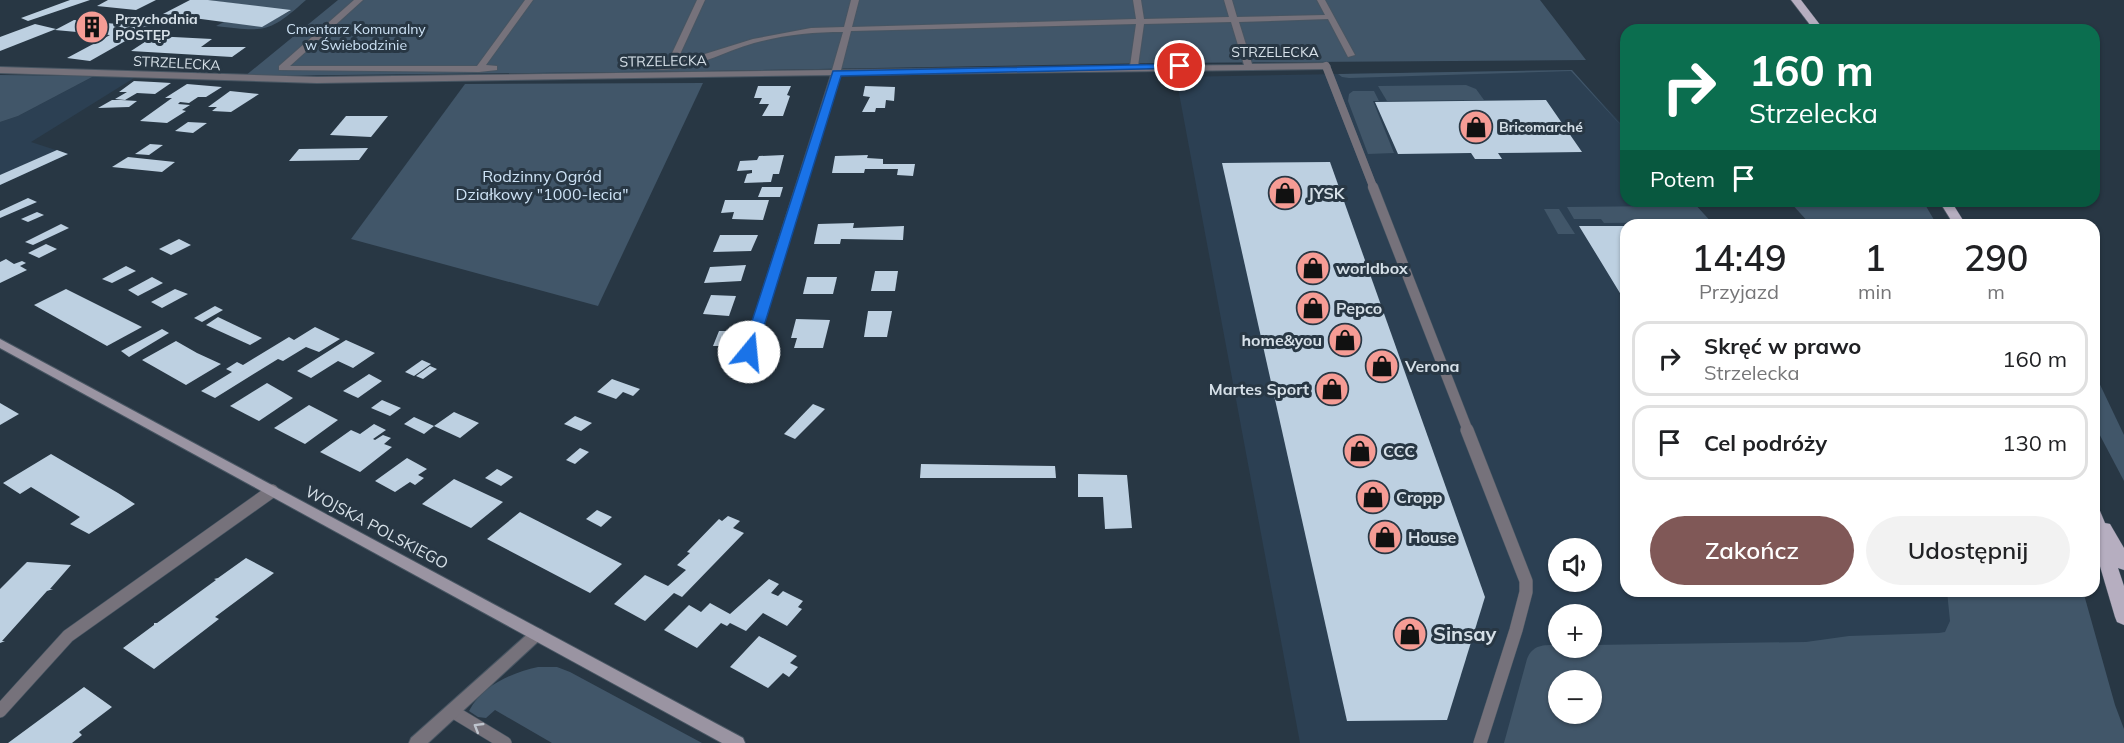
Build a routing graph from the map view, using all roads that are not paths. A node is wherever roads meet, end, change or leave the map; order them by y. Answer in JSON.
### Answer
{"nodes":[{"id":1,"x":359,"y":0,"type":"edge"},
{"id":2,"x":529,"y":0,"type":"edge"},
{"id":3,"x":701,"y":0,"type":"edge"},
{"id":4,"x":855,"y":0,"type":"edge"},
{"id":5,"x":1137,"y":0,"type":"edge"},
{"id":6,"x":1228,"y":0,"type":"edge"},
{"id":7,"x":1321,"y":0,"type":"edge"},
{"id":8,"x":1796,"y":0,"type":"edge"},
{"id":9,"x":1330,"y":17,"type":"junction"},
{"id":10,"x":1235,"y":19,"type":"junction"},
{"id":11,"x":1140,"y":22,"type":"junction"},
{"id":12,"x":1814,"y":24,"type":"edge"},
{"id":13,"x":847,"y":30,"type":"junction"},
{"id":14,"x":1351,"y":55,"type":"dead end"},
{"id":15,"x":1248,"y":65,"type":"junction"},
{"id":16,"x":1326,"y":66,"type":"joint"},
{"id":17,"x":670,"y":67,"type":"junction"},
{"id":18,"x":1134,"y":67,"type":"junction"},
{"id":19,"x":480,"y":68,"type":"junction"},
{"id":20,"x":0,"y":70,"type":"edge"},
{"id":21,"x":837,"y":73,"type":"junction"},
{"id":22,"x":473,"y":77,"type":"junction"},
{"id":23,"x":0,"y":343,"type":"edge"},
{"id":24,"x":749,"y":352,"type":"dead end"},
{"id":25,"x":272,"y":491,"type":"junction"},
{"id":26,"x":2100,"y":524,"type":"edge"},
{"id":27,"x":2100,"y":535,"type":"edge"},
{"id":28,"x":2124,"y":562,"type":"edge"},
{"id":29,"x":2124,"y":617,"type":"edge"},
{"id":30,"x":537,"y":634,"type":"junction"},
{"id":31,"x":0,"y":711,"type":"edge"},
{"id":32,"x":452,"y":711,"type":"junction"},
{"id":33,"x":417,"y":743,"type":"edge"},
{"id":34,"x":505,"y":743,"type":"edge"},
{"id":35,"x":736,"y":743,"type":"edge"},
{"id":36,"x":1480,"y":743,"type":"edge"}],
"edges":[{"from":1,"to":19,"type":"street"},
{"from":2,"to":19,"type":"street"},
{"from":3,"to":17,"type":"street"},
{"from":4,"to":13,"type":"street"},
{"from":5,"to":11,"type":"street"},
{"from":6,"to":10,"type":"street"},
{"from":7,"to":9,"type":"street"},
{"from":8,"to":12,"type":"main road"},
{"from":9,"to":10,"type":"street"},
{"from":9,"to":14,"type":"street"},
{"from":10,"to":11,"type":"street"},
{"from":10,"to":15,"type":"street"},
{"from":11,"to":13,"type":"street"},
{"from":11,"to":18,"type":"street"},
{"from":13,"to":17,"type":"street"},
{"from":13,"to":21,"type":"street"},
{"from":15,"to":16,"type":"street","name":"STRZELECKA"},
{"from":15,"to":18,"type":"street","name":"STRZELECKA"},
{"from":16,"to":36,"type":"lane"},
{"from":17,"to":19,"type":"street"},
{"from":18,"to":21,"type":"street","name":"STRZELECKA"},
{"from":19,"to":22,"type":"street"},
{"from":20,"to":22,"type":"street","name":"STRZELECKA"},
{"from":21,"to":22,"type":"street","name":"STRZELECKA"},
{"from":21,"to":24,"type":"street"},
{"from":23,"to":25,"type":"street","name":"WOJSKA POLSKIEGO"},
{"from":25,"to":30,"type":"street","name":"WOJSKA POLSKIEGO"},
{"from":25,"to":31,"type":"lane"},
{"from":26,"to":28,"type":"main road"},
{"from":27,"to":29,"type":"main road"},
{"from":30,"to":32,"type":"street"},
{"from":30,"to":35,"type":"street","name":"WOJSKA POLSKIEGO"},
{"from":32,"to":33,"type":"street"},
{"from":34,"to":32,"type":"lane","one_way":true}]}
